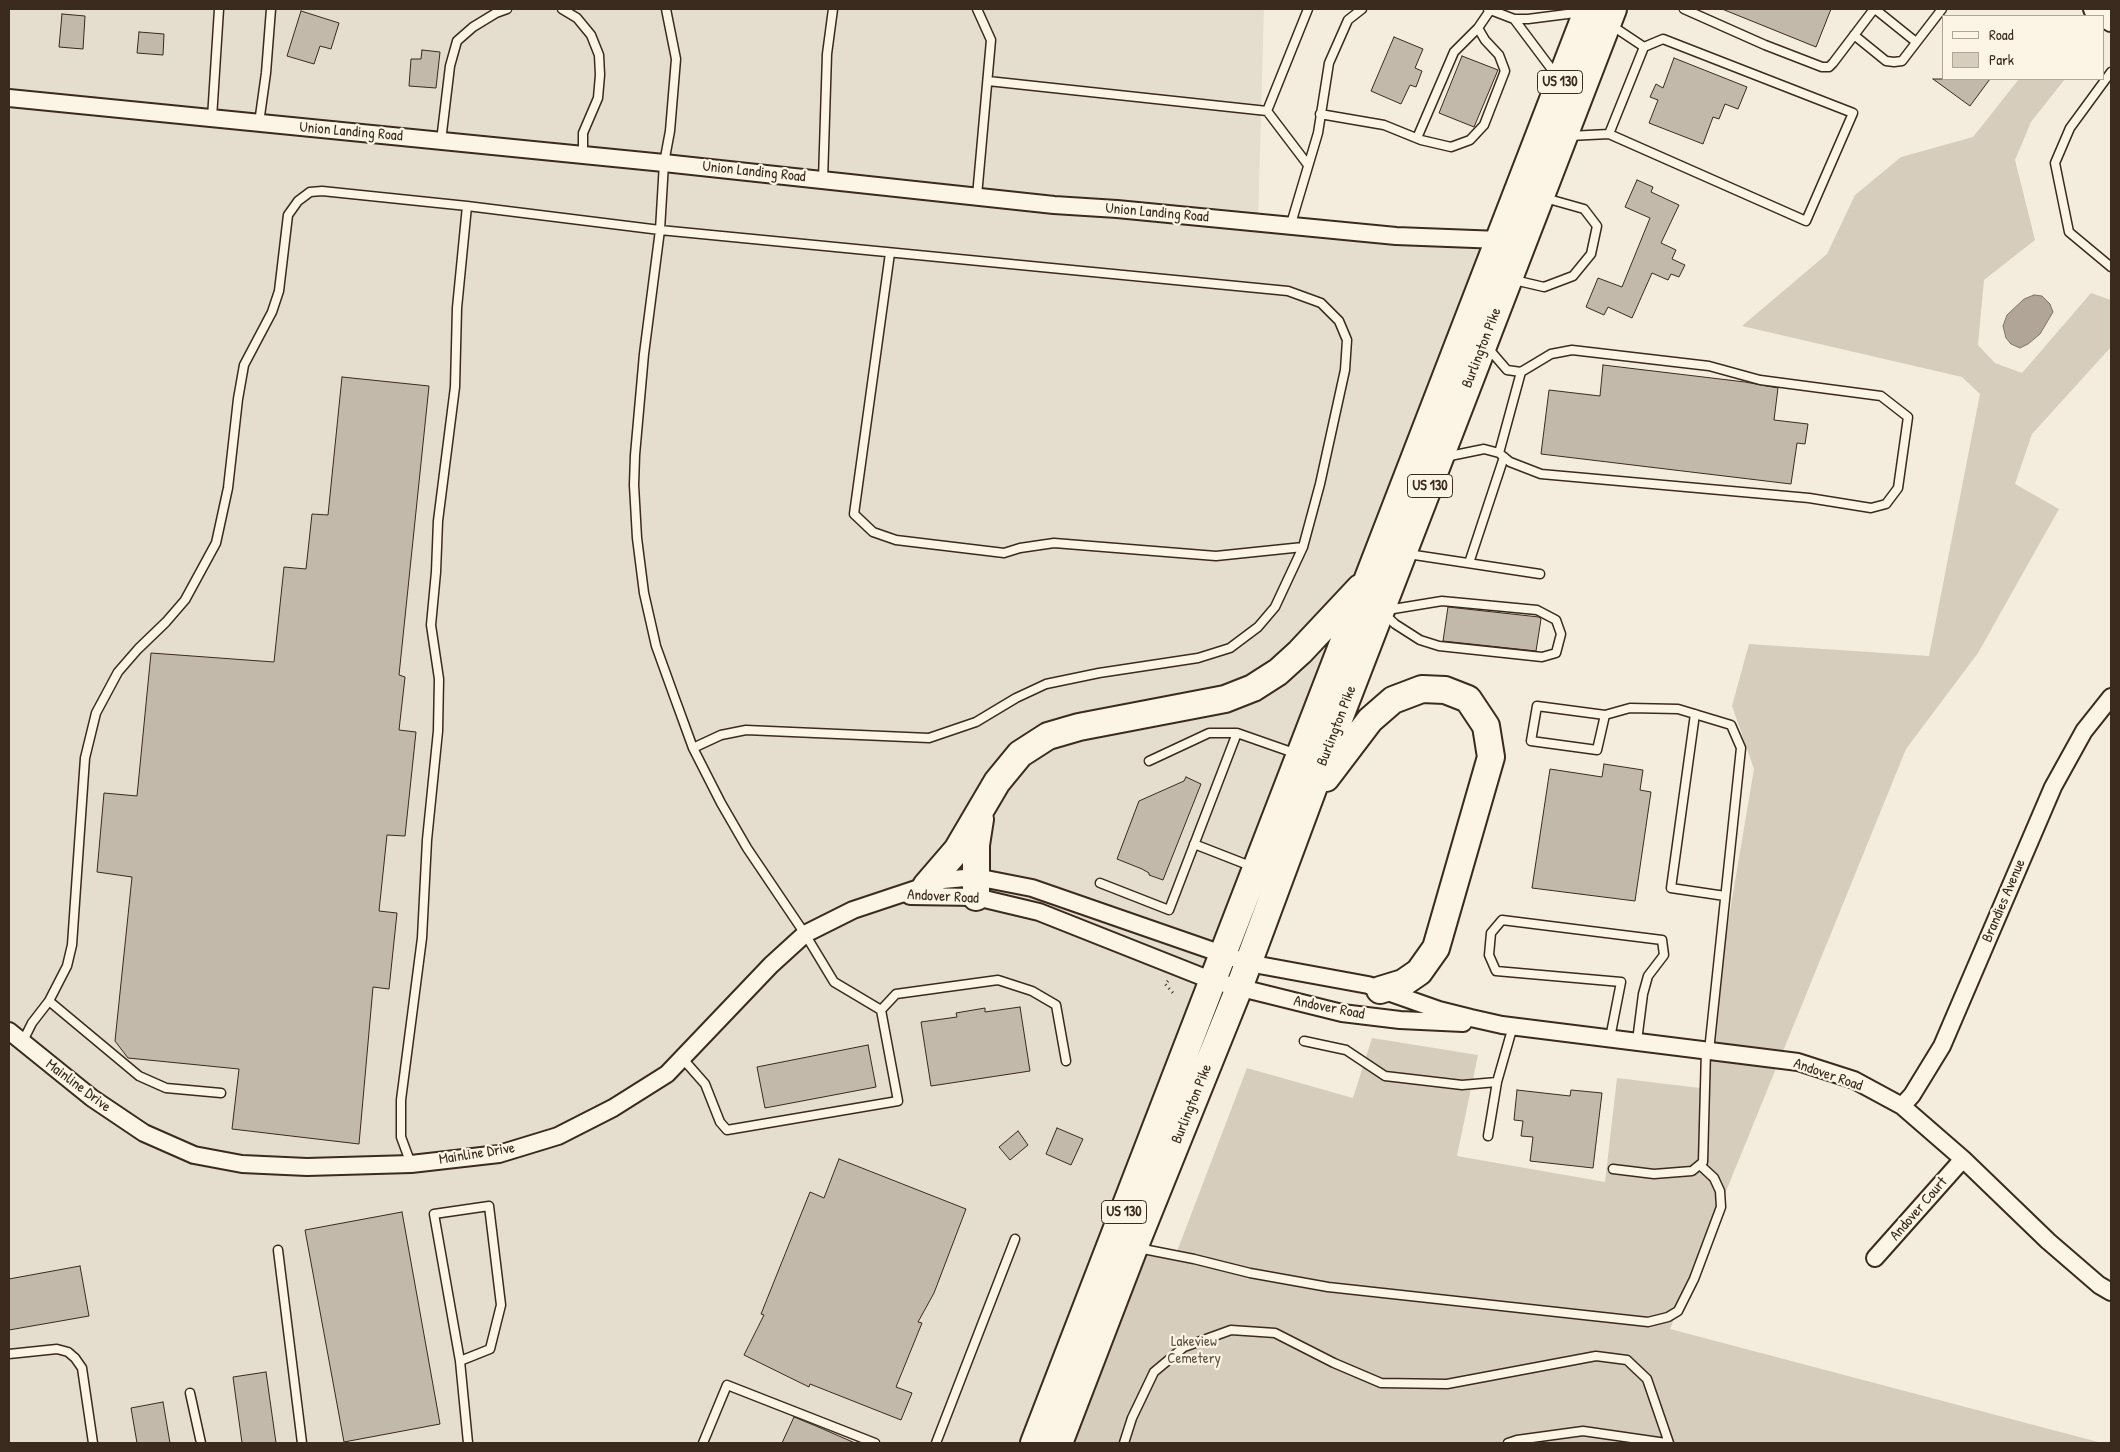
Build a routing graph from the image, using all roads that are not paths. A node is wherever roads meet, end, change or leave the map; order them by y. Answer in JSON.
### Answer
{"nodes":[{"id":1,"x":219,"y":9,"type":"edge"},
{"id":2,"x":271,"y":9,"type":"edge"},
{"id":3,"x":507,"y":9,"type":"edge"},
{"id":4,"x":562,"y":9,"type":"edge"},
{"id":5,"x":666,"y":9,"type":"edge"},
{"id":6,"x":833,"y":9,"type":"edge"},
{"id":7,"x":977,"y":9,"type":"edge"},
{"id":8,"x":1308,"y":9,"type":"edge"},
{"id":9,"x":1362,"y":9,"type":"edge"},
{"id":10,"x":1489,"y":9,"type":"edge"},
{"id":11,"x":1685,"y":9,"type":"edge"},
{"id":12,"x":1874,"y":9,"type":"edge"},
{"id":13,"x":1942,"y":9,"type":"edge"},
{"id":14,"x":1599,"y":13,"type":"edge"},
{"id":15,"x":1514,"y":19,"type":"junction"},
{"id":16,"x":1478,"y":28,"type":"junction"},
{"id":17,"x":1854,"y":35,"type":"junction"},
{"id":18,"x":1916,"y":42,"type":"junction"},
{"id":19,"x":1644,"y":47,"type":"junction"},
{"id":20,"x":2111,"y":72,"type":"edge"},
{"id":21,"x":988,"y":80,"type":"junction"},
{"id":22,"x":1560,"y":81,"type":"junction"},
{"id":23,"x":9,"y":98,"type":"edge"},
{"id":24,"x":1267,"y":111,"type":"junction"},
{"id":25,"x":1320,"y":114,"type":"junction"},
{"id":26,"x":212,"y":118,"type":"junction"},
{"id":27,"x":259,"y":124,"type":"junction"},
{"id":28,"x":1609,"y":134,"type":"junction"},
{"id":29,"x":1564,"y":136,"type":"junction"},
{"id":30,"x":1417,"y":138,"type":"junction"},
{"id":31,"x":441,"y":141,"type":"junction"},
{"id":32,"x":583,"y":155,"type":"junction"},
{"id":33,"x":664,"y":162,"type":"junction"},
{"id":34,"x":1308,"y":165,"type":"junction"},
{"id":35,"x":823,"y":180,"type":"junction"},
{"id":36,"x":976,"y":196,"type":"junction"},
{"id":37,"x":1541,"y":197,"type":"junction"},
{"id":38,"x":467,"y":206,"type":"junction"},
{"id":39,"x":1290,"y":227,"type":"junction"},
{"id":40,"x":660,"y":230,"type":"junction"},
{"id":41,"x":1500,"y":240,"type":"junction"},
{"id":42,"x":890,"y":253,"type":"junction"},
{"id":43,"x":2111,"y":267,"type":"edge"},
{"id":44,"x":1509,"y":279,"type":"junction"},
{"id":45,"x":1484,"y":344,"type":"junction"},
{"id":46,"x":1521,"y":372,"type":"junction"},
{"id":47,"x":1501,"y":455,"type":"junction"},
{"id":48,"x":1440,"y":458,"type":"junction"},
{"id":49,"x":1303,"y":547,"type":"junction"},
{"id":50,"x":1404,"y":553,"type":"junction"},
{"id":51,"x":1469,"y":563,"type":"junction"},
{"id":52,"x":1540,"y":574,"type":"dead end"},
{"id":53,"x":1370,"y":576,"type":"junction"},
{"id":54,"x":1382,"y":610,"type":"junction"},
{"id":55,"x":2111,"y":697,"type":"edge"},
{"id":56,"x":1695,"y":714,"type":"junction"},
{"id":57,"x":1605,"y":715,"type":"junction"},
{"id":58,"x":1237,"y":732,"type":"junction"},
{"id":59,"x":694,"y":748,"type":"junction"},
{"id":60,"x":1301,"y":755,"type":"junction"},
{"id":61,"x":1148,"y":761,"type":"dead end"},
{"id":62,"x":1308,"y":803,"type":"junction"},
{"id":63,"x":982,"y":806,"type":"junction"},
{"id":64,"x":1194,"y":844,"type":"junction"},
{"id":65,"x":1257,"y":869,"type":"junction"},
{"id":66,"x":1100,"y":883,"type":"dead end"},
{"id":67,"x":926,"y":886,"type":"junction"},
{"id":68,"x":976,"y":887,"type":"junction"},
{"id":69,"x":900,"y":896,"type":"junction"},
{"id":70,"x":1725,"y":896,"type":"junction"},
{"id":71,"x":806,"y":934,"type":"junction"},
{"id":72,"x":1224,"y":954,"type":"junction"},
{"id":73,"x":1248,"y":963,"type":"junction"},
{"id":74,"x":1213,"y":981,"type":"junction"},
{"id":75,"x":1239,"y":988,"type":"junction"},
{"id":76,"x":1380,"y":990,"type":"junction"},
{"id":77,"x":49,"y":1001,"type":"junction"},
{"id":78,"x":881,"y":1010,"type":"junction"},
{"id":79,"x":1507,"y":1025,"type":"junction"},
{"id":80,"x":9,"y":1031,"type":"edge"},
{"id":81,"x":1610,"y":1038,"type":"junction"},
{"id":82,"x":1304,"y":1041,"type":"dead end"},
{"id":83,"x":1638,"y":1041,"type":"junction"},
{"id":84,"x":22,"y":1043,"type":"junction"},
{"id":85,"x":1708,"y":1050,"type":"junction"},
{"id":86,"x":682,"y":1059,"type":"junction"},
{"id":87,"x":1066,"y":1061,"type":"dead end"},
{"id":88,"x":1497,"y":1082,"type":"junction"},
{"id":89,"x":221,"y":1093,"type":"dead end"},
{"id":90,"x":1902,"y":1106,"type":"junction"},
{"id":91,"x":1488,"y":1136,"type":"dead end"},
{"id":92,"x":1963,"y":1159,"type":"junction"},
{"id":93,"x":411,"y":1164,"type":"junction"},
{"id":94,"x":1700,"y":1165,"type":"junction"},
{"id":95,"x":1613,"y":1169,"type":"dead end"},
{"id":96,"x":1015,"y":1239,"type":"dead end"},
{"id":97,"x":1134,"y":1248,"type":"junction"},
{"id":98,"x":278,"y":1250,"type":"dead end"},
{"id":99,"x":1875,"y":1258,"type":"dead end"},
{"id":100,"x":2111,"y":1292,"type":"edge"},
{"id":101,"x":9,"y":1354,"type":"edge"},
{"id":102,"x":460,"y":1361,"type":"junction"},
{"id":103,"x":190,"y":1393,"type":"dead end"},
{"id":104,"x":93,"y":1443,"type":"edge"},
{"id":105,"x":201,"y":1443,"type":"edge"},
{"id":106,"x":302,"y":1443,"type":"edge"},
{"id":107,"x":468,"y":1443,"type":"edge"},
{"id":108,"x":703,"y":1443,"type":"edge"},
{"id":109,"x":875,"y":1443,"type":"edge"},
{"id":110,"x":936,"y":1443,"type":"edge"},
{"id":111,"x":1034,"y":1443,"type":"edge"},
{"id":112,"x":1059,"y":1443,"type":"edge"},
{"id":113,"x":1124,"y":1443,"type":"edge"},
{"id":114,"x":1508,"y":1443,"type":"edge"},
{"id":115,"x":1668,"y":1443,"type":"edge"}],
"edges":[{"from":1,"to":26,"type":"lane"},
{"from":2,"to":27,"type":"lane"},
{"from":3,"to":31,"type":"lane"},
{"from":4,"to":32,"type":"lane"},
{"from":5,"to":33,"type":"lane"},
{"from":6,"to":35,"type":"lane"},
{"from":7,"to":21,"type":"lane"},
{"from":8,"to":24,"type":"lane"},
{"from":9,"to":25,"type":"lane"},
{"from":10,"to":15,"type":"lane"},
{"from":10,"to":16,"type":"lane"},
{"from":11,"to":17,"type":"lane"},
{"from":12,"to":17,"type":"lane"},
{"from":12,"to":18,"type":"lane"},
{"from":13,"to":18,"type":"lane"},
{"from":14,"to":15,"type":"lane"},
{"from":14,"to":19,"type":"lane"},
{"from":14,"to":22,"type":"highway","name":"Burlington Pike","number":"US 130"},
{"from":14,"to":29,"type":"highway","name":"Burlington Pike","number":"US 130"},
{"from":15,"to":22,"type":"lane"},
{"from":16,"to":30,"type":"lane"},
{"from":16,"to":30,"type":"lane"},
{"from":17,"to":18,"type":"lane"},
{"from":19,"to":28,"type":"lane"},
{"from":19,"to":28,"type":"lane"},
{"from":20,"to":43,"type":"lane"},
{"from":21,"to":24,"type":"lane"},
{"from":21,"to":36,"type":"lane"},
{"from":22,"to":41,"type":"highway","name":"Burlington Pike","number":"US 130"},
{"from":23,"to":26,"type":"street","name":"Union Landing Road"},
{"from":24,"to":34,"type":"lane"},
{"from":25,"to":30,"type":"lane"},
{"from":25,"to":34,"type":"lane"},
{"from":26,"to":27,"type":"street","name":"Union Landing Road"},
{"from":27,"to":31,"type":"street","name":"Union Landing Road"},
{"from":28,"to":29,"type":"lane"},
{"from":29,"to":37,"type":"highway","name":"Burlington Pike","number":"US 130"},
{"from":31,"to":32,"type":"street","name":"Union Landing Road"},
{"from":32,"to":33,"type":"street","name":"Union Landing Road"},
{"from":33,"to":35,"type":"street","name":"Union Landing Road"},
{"from":33,"to":40,"type":"lane"},
{"from":34,"to":39,"type":"lane"},
{"from":35,"to":36,"type":"street","name":"Union Landing Road"},
{"from":36,"to":39,"type":"street","name":"Union Landing Road"},
{"from":37,"to":44,"type":"highway","name":"Burlington Pike","number":"US 130"},
{"from":37,"to":44,"type":"lane"},
{"from":38,"to":40,"type":"lane"},
{"from":38,"to":77,"type":"lane"},
{"from":38,"to":93,"type":"lane"},
{"from":39,"to":41,"type":"street","name":"Union Landing Road"},
{"from":40,"to":42,"type":"lane"},
{"from":40,"to":59,"type":"lane"},
{"from":41,"to":53,"type":"highway","name":"Burlington Pike","number":"US 130"},
{"from":42,"to":49,"type":"lane"},
{"from":42,"to":49,"type":"lane"},
{"from":44,"to":45,"type":"highway","name":"Burlington Pike","number":"US 130"},
{"from":45,"to":46,"type":"lane"},
{"from":45,"to":48,"type":"highway","name":"Burlington Pike","number":"US 130"},
{"from":46,"to":47,"type":"lane"},
{"from":46,"to":47,"type":"lane"},
{"from":47,"to":48,"type":"lane"},
{"from":47,"to":51,"type":"lane"},
{"from":48,"to":50,"type":"highway","name":"Burlington Pike","number":"US 130"},
{"from":49,"to":59,"type":"lane"},
{"from":50,"to":51,"type":"lane"},
{"from":50,"to":54,"type":"highway","name":"Burlington Pike","number":"US 130"},
{"from":51,"to":52,"type":"lane"},
{"from":53,"to":60,"type":"highway","name":"Burlington Pike","number":"US 130"},
{"from":53,"to":63,"type":"highway"},
{"from":54,"to":54,"type":"lane"},
{"from":54,"to":62,"type":"highway","name":"Burlington Pike","number":"US 130"},
{"from":55,"to":90,"type":"street","name":"Brandies Avenue"},
{"from":56,"to":57,"type":"lane"},
{"from":56,"to":70,"type":"lane"},
{"from":56,"to":70,"type":"lane"},
{"from":57,"to":57,"type":"lane"},
{"from":58,"to":60,"type":"lane"},
{"from":58,"to":61,"type":"lane"},
{"from":58,"to":64,"type":"lane"},
{"from":59,"to":71,"type":"lane"},
{"from":60,"to":65,"type":"highway","name":"Burlington Pike","number":"US 130"},
{"from":62,"to":73,"type":"highway","name":"Burlington Pike","number":"US 130"},
{"from":62,"to":76,"type":"highway"},
{"from":63,"to":67,"type":"highway"},
{"from":63,"to":68,"type":"highway"},
{"from":64,"to":65,"type":"lane"},
{"from":64,"to":66,"type":"lane"},
{"from":65,"to":72,"type":"highway","name":"Burlington Pike","number":"US 130"},
{"from":67,"to":68,"type":"street","name":"Andover Road"},
{"from":67,"to":69,"type":"street","name":"Andover Road"},
{"from":68,"to":69,"type":"street","name":"Andover Road"},
{"from":68,"to":72,"type":"street","name":"Andover Road"},
{"from":68,"to":74,"type":"street","name":"Andover Road"},
{"from":69,"to":71,"type":"street","name":"Mainline Drive"},
{"from":70,"to":85,"type":"lane"},
{"from":71,"to":78,"type":"lane"},
{"from":71,"to":86,"type":"street","name":"Mainline Drive"},
{"from":72,"to":73,"type":"street","name":"Andover Road"},
{"from":72,"to":74,"type":"highway","name":"Burlington Pike","number":"US 130"},
{"from":73,"to":75,"type":"highway","name":"Burlington Pike","number":"US 130"},
{"from":73,"to":76,"type":"street","name":"Andover Road"},
{"from":74,"to":75,"type":"street","name":"Andover Road"},
{"from":74,"to":111,"type":"highway","name":"Burlington Pike","number":"US 130"},
{"from":75,"to":79,"type":"street","name":"Andover Road"},
{"from":75,"to":97,"type":"highway","name":"Burlington Pike","number":"US 130"},
{"from":76,"to":79,"type":"street","name":"Andover Road"},
{"from":77,"to":84,"type":"lane"},
{"from":77,"to":89,"type":"lane"},
{"from":78,"to":86,"type":"lane"},
{"from":78,"to":87,"type":"lane"},
{"from":79,"to":81,"type":"street","name":"Andover Road"},
{"from":79,"to":88,"type":"lane"},
{"from":80,"to":84,"type":"street","name":"Mainline Drive"},
{"from":81,"to":83,"type":"street","name":"Andover Road"},
{"from":81,"to":83,"type":"lane"},
{"from":82,"to":88,"type":"lane"},
{"from":83,"to":85,"type":"street","name":"Andover Road"},
{"from":84,"to":93,"type":"street","name":"Mainline Drive"},
{"from":85,"to":90,"type":"street","name":"Andover Road"},
{"from":85,"to":94,"type":"lane"},
{"from":86,"to":93,"type":"street","name":"Mainline Drive"},
{"from":88,"to":91,"type":"lane"},
{"from":90,"to":92,"type":"street","name":"Andover Road"},
{"from":92,"to":99,"type":"street","name":"Andover Court"},
{"from":92,"to":100,"type":"street","name":"Andover Road"},
{"from":94,"to":95,"type":"lane"},
{"from":94,"to":97,"type":"lane"},
{"from":96,"to":110,"type":"lane"},
{"from":97,"to":112,"type":"highway","name":"Burlington Pike","number":"US 130"},
{"from":98,"to":106,"type":"lane"},
{"from":101,"to":104,"type":"lane"},
{"from":102,"to":102,"type":"lane"},
{"from":102,"to":107,"type":"lane"},
{"from":103,"to":105,"type":"lane"},
{"from":108,"to":109,"type":"lane"},
{"from":113,"to":115,"type":"lane"},
{"from":114,"to":115,"type":"lane"}]}
